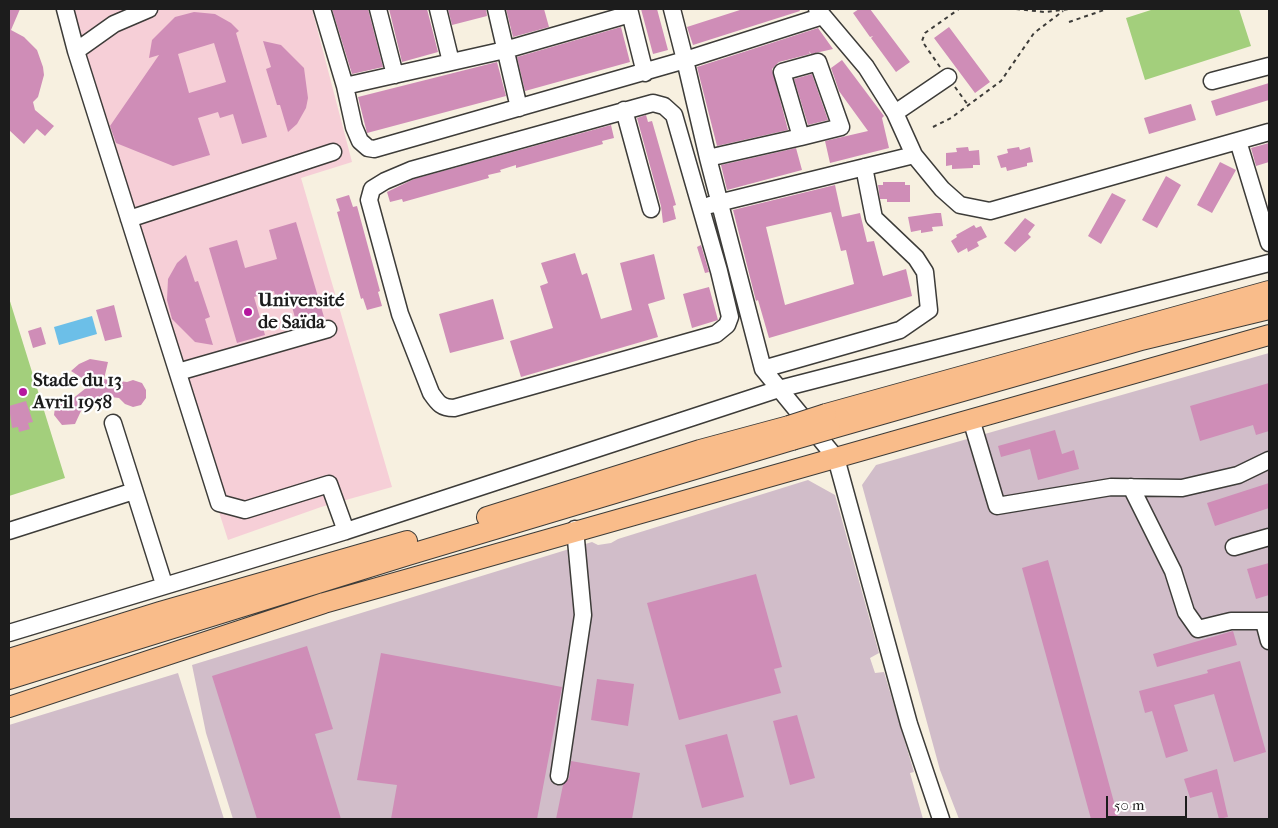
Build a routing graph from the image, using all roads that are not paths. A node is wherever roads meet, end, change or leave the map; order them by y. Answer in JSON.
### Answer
{"nodes":[{"id":1,"x":65,"y":9,"type":"edge"},
{"id":2,"x":149,"y":9,"type":"edge"},
{"id":3,"x":322,"y":9,"type":"edge"},
{"id":4,"x":378,"y":9,"type":"edge"},
{"id":5,"x":438,"y":9,"type":"edge"},
{"id":6,"x":496,"y":9,"type":"edge"},
{"id":7,"x":672,"y":9,"type":"edge"},
{"id":8,"x":629,"y":11,"type":"edge"},
{"id":9,"x":820,"y":12,"type":"edge"},
{"id":10,"x":505,"y":50,"type":"junction"},
{"id":11,"x":76,"y":51,"type":"junction"},
{"id":12,"x":685,"y":60,"type":"junction"},
{"id":13,"x":451,"y":62,"type":"junction"},
{"id":14,"x":1269,"y":66,"type":"edge"},
{"id":15,"x":645,"y":73,"type":"junction"},
{"id":16,"x":395,"y":74,"type":"junction"},
{"id":17,"x":948,"y":77,"type":"road end"},
{"id":18,"x":1212,"y":81,"type":"dead end"},
{"id":19,"x":345,"y":86,"type":"junction"},
{"id":20,"x":518,"y":108,"type":"junction"},
{"id":21,"x":624,"y":110,"type":"junction"},
{"id":22,"x":895,"y":113,"type":"junction"},
{"id":23,"x":1269,"y":132,"type":"edge"},
{"id":24,"x":801,"y":137,"type":"junction"},
{"id":25,"x":1238,"y":141,"type":"junction"},
{"id":26,"x":333,"y":152,"type":"dead end"},
{"id":27,"x":914,"y":155,"type":"junction"},
{"id":28,"x":708,"y":158,"type":"junction"},
{"id":29,"x":864,"y":167,"type":"junction"},
{"id":30,"x":720,"y":202,"type":"junction"},
{"id":31,"x":700,"y":208,"type":"junction"},
{"id":32,"x":651,"y":209,"type":"dead end"},
{"id":33,"x":129,"y":219,"type":"junction"},
{"id":34,"x":1269,"y":243,"type":"edge"},
{"id":35,"x":1269,"y":264,"type":"edge"},
{"id":36,"x":1269,"y":285,"type":"edge"},
{"id":37,"x":1269,"y":291,"type":"edge"},
{"id":38,"x":1269,"y":302,"type":"edge"},
{"id":39,"x":1269,"y":309,"type":"edge"},
{"id":40,"x":328,"y":329,"type":"dead end"},
{"id":41,"x":1137,"y":334,"type":"junction"},
{"id":42,"x":1269,"y":334,"type":"edge"},
{"id":43,"x":763,"y":369,"type":"junction"},
{"id":44,"x":178,"y":372,"type":"junction"},
{"id":45,"x":779,"y":389,"type":"junction"},
{"id":46,"x":971,"y":419,"type":"junction"},
{"id":47,"x":113,"y":423,"type":"dead end"},
{"id":48,"x":790,"y":433,"type":"junction"},
{"id":49,"x":836,"y":458,"type":"junction"},
{"id":50,"x":1269,"y":460,"type":"edge"},
{"id":51,"x":1131,"y":487,"type":"junction"},
{"id":52,"x":134,"y":491,"type":"junction"},
{"id":53,"x":346,"y":530,"type":"junction"},
{"id":54,"x":575,"y":530,"type":"junction"},
{"id":55,"x":9,"y":531,"type":"edge"},
{"id":56,"x":1269,"y":537,"type":"edge"},
{"id":57,"x":1234,"y":547,"type":"dead end"},
{"id":58,"x":164,"y":584,"type":"junction"},
{"id":59,"x":1267,"y":621,"type":"edge"},
{"id":60,"x":9,"y":632,"type":"edge"},
{"id":61,"x":1269,"y":641,"type":"edge"},
{"id":62,"x":9,"y":659,"type":"edge"},
{"id":63,"x":9,"y":679,"type":"edge"},
{"id":64,"x":9,"y":706,"type":"edge"},
{"id":65,"x":559,"y":776,"type":"dead end"},
{"id":66,"x":940,"y":819,"type":"edge"}],
"edges":[{"from":1,"to":11,"type":"street"},
{"from":2,"to":11,"type":"street"},
{"from":3,"to":19,"type":"street"},
{"from":4,"to":16,"type":"street"},
{"from":5,"to":13,"type":"street"},
{"from":6,"to":10,"type":"street"},
{"from":7,"to":12,"type":"street"},
{"from":8,"to":10,"type":"street"},
{"from":8,"to":15,"type":"street"},
{"from":9,"to":12,"type":"street"},
{"from":9,"to":22,"type":"street"},
{"from":10,"to":13,"type":"street"},
{"from":10,"to":20,"type":"street"},
{"from":11,"to":33,"type":"street"},
{"from":12,"to":15,"type":"street"},
{"from":12,"to":28,"type":"street"},
{"from":13,"to":16,"type":"street"},
{"from":14,"to":18,"type":"street"},
{"from":15,"to":20,"type":"street"},
{"from":16,"to":19,"type":"street"},
{"from":17,"to":22,"type":"street"},
{"from":19,"to":20,"type":"street"},
{"from":21,"to":31,"type":"street"},
{"from":21,"to":31,"type":"street"},
{"from":21,"to":32,"type":"street"},
{"from":22,"to":27,"type":"street"},
{"from":23,"to":25,"type":"street"},
{"from":24,"to":24,"type":"street"},
{"from":24,"to":28,"type":"street"},
{"from":25,"to":27,"type":"street"},
{"from":25,"to":34,"type":"street"},
{"from":26,"to":33,"type":"street"},
{"from":27,"to":29,"type":"street"},
{"from":28,"to":30,"type":"street"},
{"from":29,"to":30,"type":"street"},
{"from":29,"to":43,"type":"street"},
{"from":30,"to":31,"type":"street"},
{"from":30,"to":43,"type":"street"},
{"from":33,"to":44,"type":"street"},
{"from":35,"to":45,"type":"street"},
{"from":36,"to":41,"type":"main road"},
{"from":37,"to":41,"type":"main road"},
{"from":38,"to":41,"type":"main road"},
{"from":39,"to":41,"type":"main road"},
{"from":40,"to":44,"type":"street"},
{"from":41,"to":48,"type":"main road","bridge":true},
{"from":42,"to":46,"type":"main road"},
{"from":43,"to":45,"type":"street"},
{"from":44,"to":53,"type":"street"},
{"from":45,"to":49,"type":"street"},
{"from":45,"to":53,"type":"street"},
{"from":46,"to":49,"type":"main road"},
{"from":46,"to":51,"type":"street"},
{"from":47,"to":52,"type":"street"},
{"from":48,"to":62,"type":"main road"},
{"from":48,"to":63,"type":"main road"},
{"from":49,"to":54,"type":"main road"},
{"from":49,"to":66,"type":"street"},
{"from":50,"to":51,"type":"street"},
{"from":51,"to":59,"type":"street"},
{"from":52,"to":55,"type":"street"},
{"from":52,"to":58,"type":"street"},
{"from":53,"to":58,"type":"street"},
{"from":54,"to":64,"type":"main road"},
{"from":54,"to":65,"type":"street"},
{"from":56,"to":57,"type":"street"},
{"from":58,"to":60,"type":"street"},
{"from":59,"to":61,"type":"street"}]}
